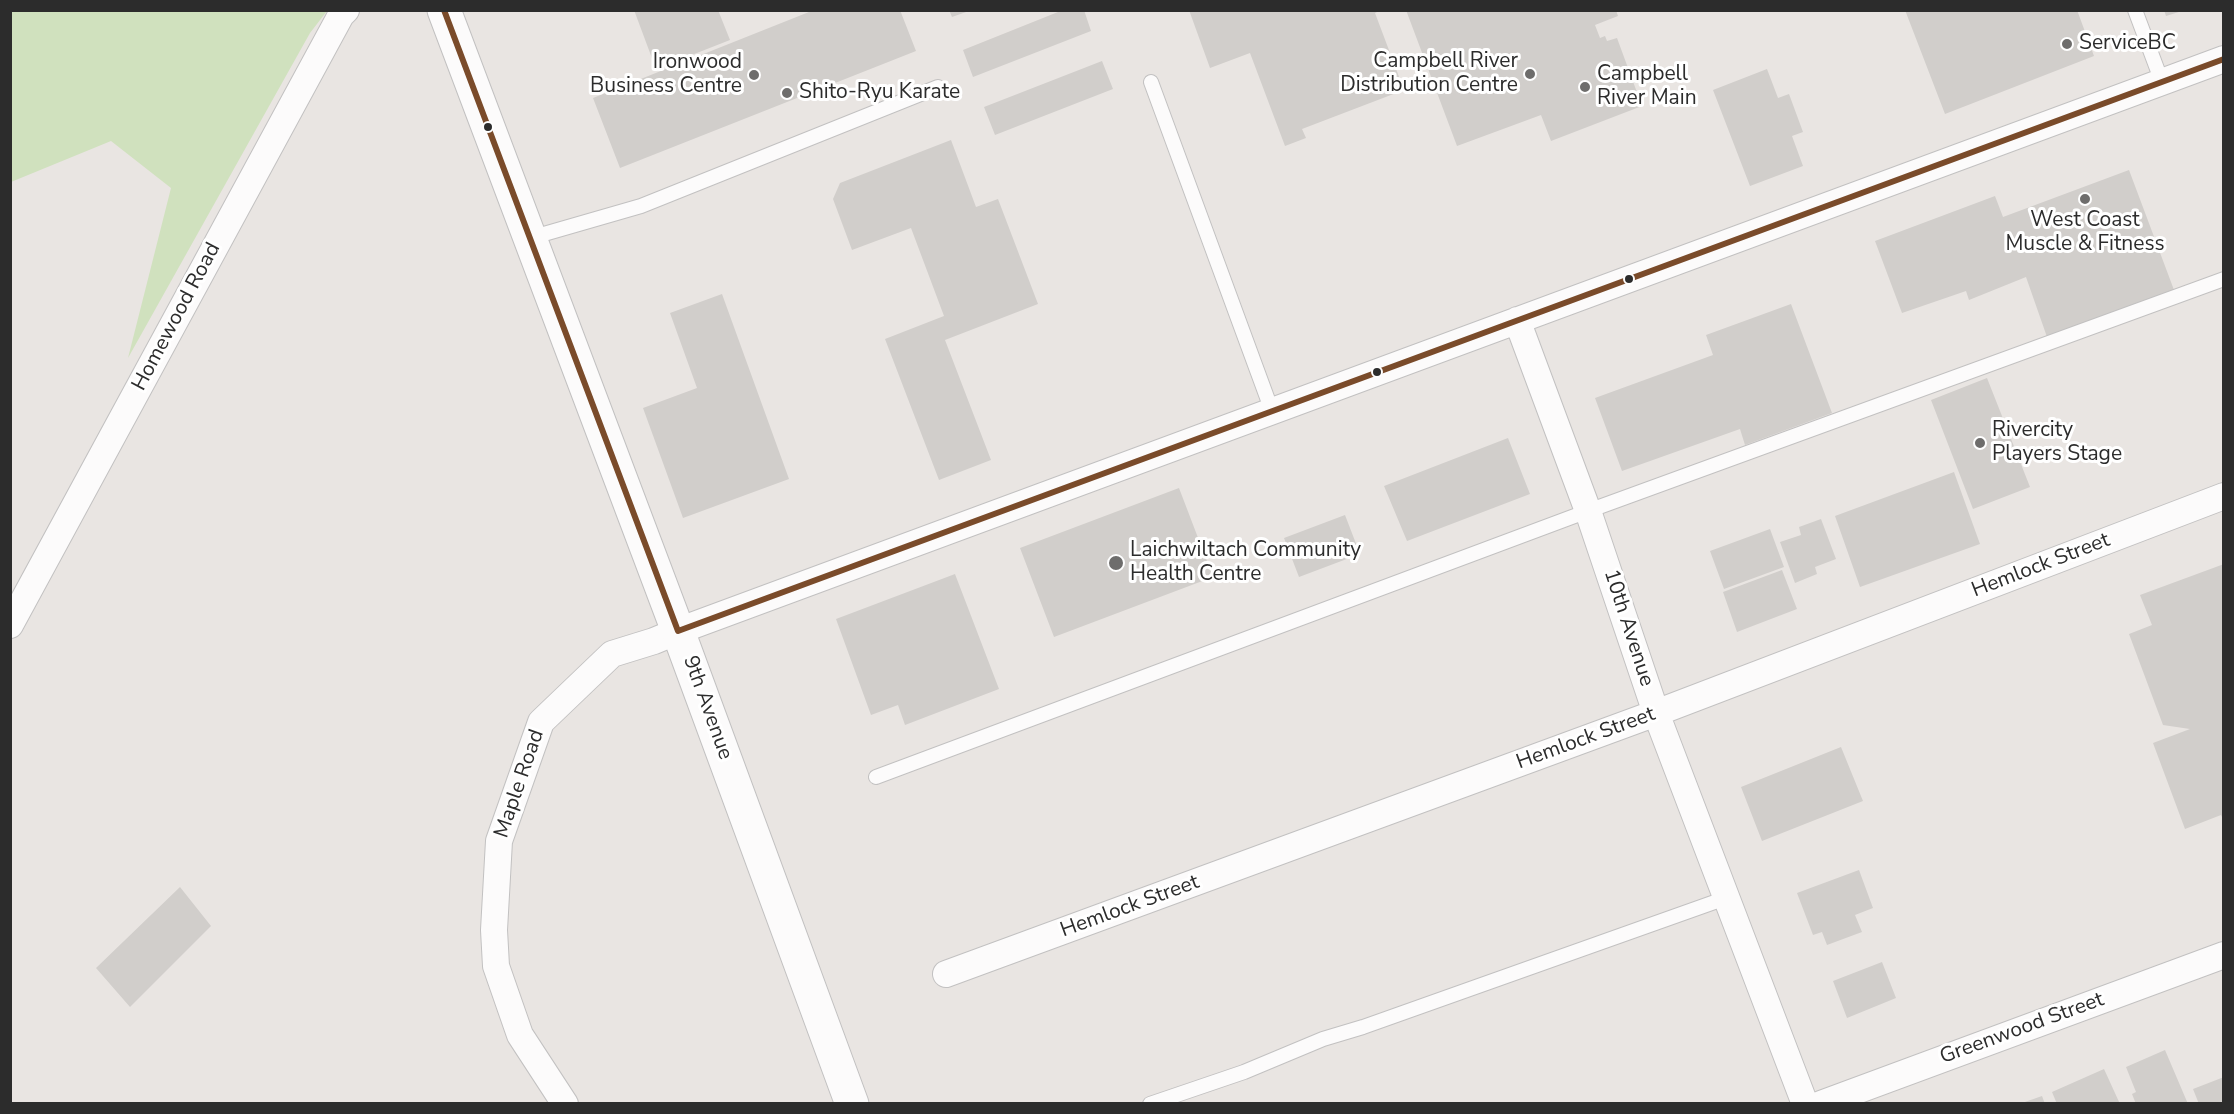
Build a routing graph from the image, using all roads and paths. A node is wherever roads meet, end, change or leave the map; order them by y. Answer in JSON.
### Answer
{"nodes":[{"id":1,"x":346,"y":10,"type":"edge"},
{"id":2,"x":444,"y":10,"type":"edge"},
{"id":3,"x":2135,"y":10,"type":"edge"},
{"id":4,"x":2223,"y":59,"type":"edge"},
{"id":5,"x":1151,"y":82,"type":"dead end"},
{"id":6,"x":2162,"y":82,"type":"junction"},
{"id":7,"x":938,"y":87,"type":"dead end"},
{"id":8,"x":530,"y":238,"type":"junction"},
{"id":9,"x":2223,"y":279,"type":"edge"},
{"id":10,"x":1517,"y":320,"type":"junction"},
{"id":11,"x":1272,"y":411,"type":"junction"},
{"id":12,"x":2223,"y":496,"type":"edge"},
{"id":13,"x":1588,"y":511,"type":"junction"},
{"id":14,"x":10,"y":625,"type":"edge"},
{"id":15,"x":678,"y":631,"type":"junction"},
{"id":16,"x":1656,"y":714,"type":"junction"},
{"id":17,"x":876,"y":777,"type":"dead end"},
{"id":18,"x":1726,"y":898,"type":"junction"},
{"id":19,"x":2223,"y":955,"type":"edge"},
{"id":20,"x":946,"y":974,"type":"dead end"},
{"id":21,"x":565,"y":1104,"type":"edge"},
{"id":22,"x":852,"y":1104,"type":"edge"},
{"id":23,"x":1150,"y":1104,"type":"edge"},
{"id":24,"x":1805,"y":1104,"type":"edge"},
{"id":25,"x":1821,"y":1104,"type":"edge"}],
"edges":[{"from":1,"to":14,"type":"street","name":"Homewood Road"},
{"from":2,"to":8,"type":"main road","name":"9th Avenue"},
{"from":3,"to":6,"type":"lane"},
{"from":4,"to":6,"type":"street","name":"Maple Road"},
{"from":5,"to":11,"type":"lane"},
{"from":6,"to":10,"type":"street","name":"Maple Road"},
{"from":7,"to":8,"type":"lane"},
{"from":8,"to":15,"type":"main road","name":"9th Avenue"},
{"from":9,"to":13,"type":"lane"},
{"from":10,"to":11,"type":"street","name":"Maple Road"},
{"from":10,"to":13,"type":"street","name":"10th Avenue"},
{"from":11,"to":15,"type":"street","name":"Maple Road"},
{"from":12,"to":16,"type":"street","name":"Hemlock Street"},
{"from":13,"to":16,"type":"street","name":"10th Avenue"},
{"from":13,"to":17,"type":"lane"},
{"from":15,"to":21,"type":"street","name":"Maple Road"},
{"from":15,"to":22,"type":"main road","name":"9th Avenue"},
{"from":16,"to":18,"type":"street","name":"10th Avenue"},
{"from":16,"to":20,"type":"street","name":"Hemlock Street"},
{"from":18,"to":23,"type":"lane"},
{"from":18,"to":24,"type":"street","name":"10th Avenue"},
{"from":19,"to":25,"type":"street","name":"Greenwood Street"}]}
